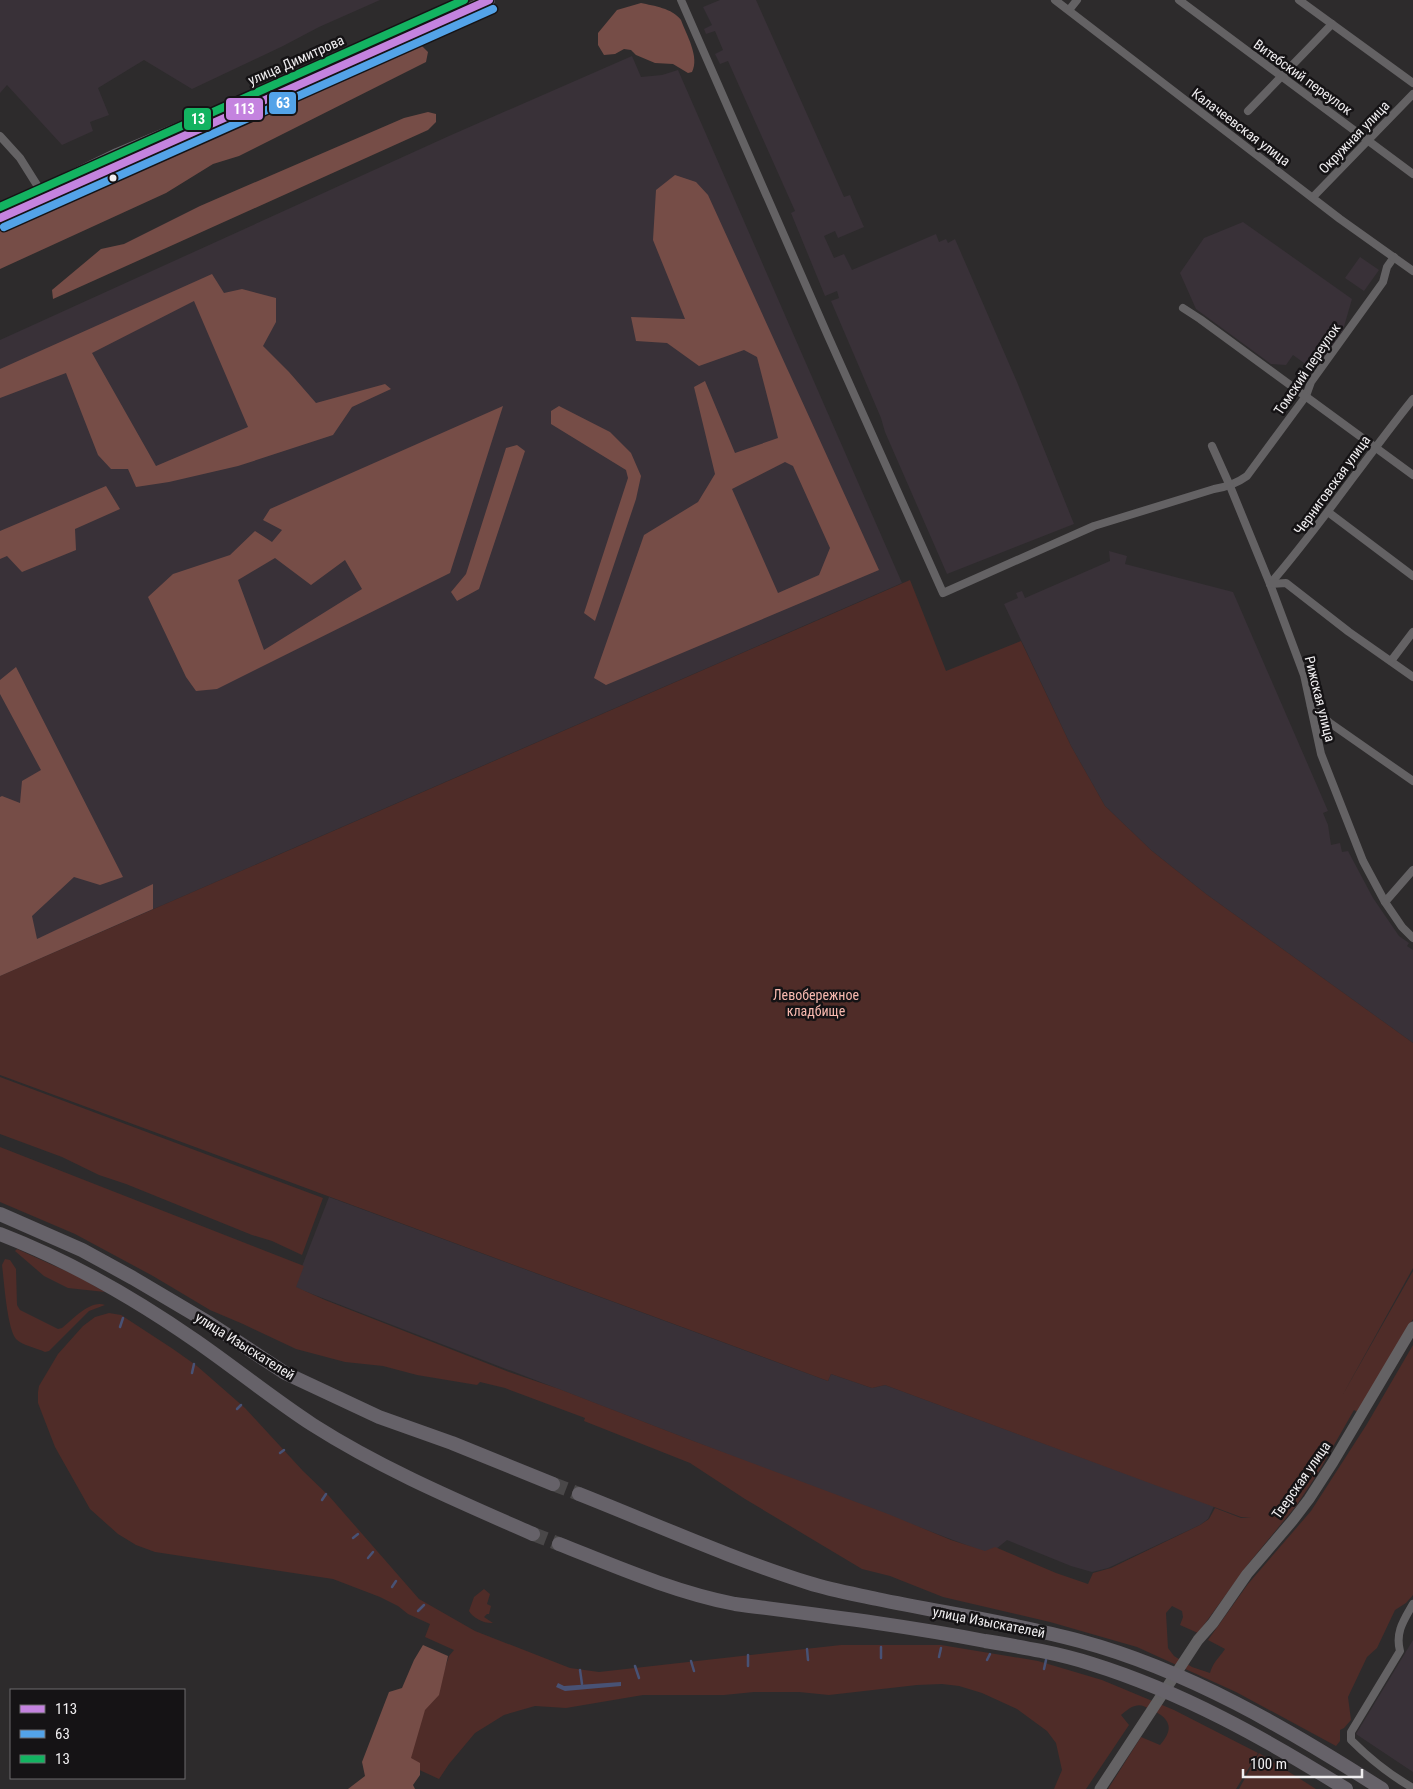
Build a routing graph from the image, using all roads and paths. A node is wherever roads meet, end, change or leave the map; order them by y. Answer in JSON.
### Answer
{"nodes":[{"id":1,"x":468,"y":0,"type":"edge"},
{"id":2,"x":680,"y":0,"type":"edge"},
{"id":3,"x":1055,"y":0,"type":"edge"},
{"id":4,"x":1078,"y":0,"type":"edge"},
{"id":5,"x":1179,"y":0,"type":"edge"},
{"id":6,"x":1299,"y":0,"type":"edge"},
{"id":7,"x":485,"y":1,"type":"edge"},
{"id":8,"x":1069,"y":10,"type":"junction"},
{"id":9,"x":1332,"y":24,"type":"junction"},
{"id":10,"x":1282,"y":77,"type":"junction"},
{"id":11,"x":1413,"y":83,"type":"edge"},
{"id":12,"x":1413,"y":94,"type":"edge"},
{"id":13,"x":1248,"y":112,"type":"dead end"},
{"id":14,"x":0,"y":136,"type":"edge"},
{"id":15,"x":1369,"y":141,"type":"junction"},
{"id":16,"x":1413,"y":174,"type":"edge"},
{"id":17,"x":43,"y":195,"type":"junction"},
{"id":18,"x":1313,"y":197,"type":"junction"},
{"id":19,"x":0,"y":209,"type":"edge"},
{"id":20,"x":0,"y":218,"type":"edge"},
{"id":21,"x":1394,"y":257,"type":"junction"},
{"id":22,"x":1413,"y":271,"type":"edge"},
{"id":23,"x":1183,"y":308,"type":"dead end"},
{"id":24,"x":1306,"y":396,"type":"junction"},
{"id":25,"x":1413,"y":399,"type":"edge"},
{"id":26,"x":1212,"y":446,"type":"dead end"},
{"id":27,"x":1374,"y":447,"type":"junction"},
{"id":28,"x":1413,"y":475,"type":"edge"},
{"id":29,"x":1230,"y":486,"type":"junction"},
{"id":30,"x":1328,"y":512,"type":"junction"},
{"id":31,"x":1413,"y":576,"type":"edge"},
{"id":32,"x":1270,"y":584,"type":"junction"},
{"id":33,"x":1413,"y":632,"type":"edge"},
{"id":34,"x":1391,"y":661,"type":"junction"},
{"id":35,"x":1413,"y":677,"type":"edge"},
{"id":36,"x":1311,"y":706,"type":"junction"},
{"id":37,"x":1413,"y":782,"type":"edge"},
{"id":38,"x":1413,"y":870,"type":"edge"},
{"id":39,"x":1384,"y":902,"type":"junction"},
{"id":40,"x":1413,"y":938,"type":"edge"},
{"id":41,"x":0,"y":1214,"type":"edge"},
{"id":42,"x":0,"y":1234,"type":"edge"},
{"id":43,"x":1413,"y":1327,"type":"edge"},
{"id":44,"x":553,"y":1484,"type":"tunnel mouth"},
{"id":45,"x":580,"y":1494,"type":"tunnel mouth"},
{"id":46,"x":533,"y":1534,"type":"tunnel mouth"},
{"id":47,"x":559,"y":1544,"type":"tunnel mouth"},
{"id":48,"x":1413,"y":1604,"type":"edge"},
{"id":49,"x":1413,"y":1788,"type":"edge"},
{"id":50,"x":1098,"y":1789,"type":"edge"},
{"id":51,"x":1346,"y":1789,"type":"edge"},
{"id":52,"x":1382,"y":1789,"type":"edge"}],
"edges":[{"from":1,"to":17,"type":"main road","name":"улица Димитрова"},
{"from":2,"to":29,"type":"street"},
{"from":3,"to":8,"type":"street","name":"Калачеевская улица"},
{"from":4,"to":8,"type":"street"},
{"from":5,"to":10,"type":"street","name":"Витебский переулок"},
{"from":6,"to":9,"type":"street"},
{"from":7,"to":17,"type":"main road","name":"улица Димитрова"},
{"from":8,"to":18,"type":"street","name":"Калачеевская улица"},
{"from":9,"to":10,"type":"street"},
{"from":9,"to":11,"type":"street"},
{"from":10,"to":13,"type":"street"},
{"from":10,"to":15,"type":"street","name":"Витебский переулок"},
{"from":12,"to":15,"type":"street","name":"Окружная улица"},
{"from":14,"to":17,"type":"street"},
{"from":15,"to":16,"type":"street","name":"Витебский переулок"},
{"from":15,"to":18,"type":"street","name":"Окружная улица"},
{"from":17,"to":19,"type":"main road","name":"улица Димитрова"},
{"from":17,"to":20,"type":"main road","name":"улица Димитрова"},
{"from":18,"to":21,"type":"street","name":"Калачеевская улица"},
{"from":21,"to":22,"type":"street","name":"Калачеевская улица"},
{"from":21,"to":24,"type":"street","name":"Томский переулок"},
{"from":23,"to":24,"type":"street"},
{"from":24,"to":27,"type":"street"},
{"from":24,"to":29,"type":"street","name":"Томский переулок"},
{"from":25,"to":27,"type":"street","name":"Черниговская улица"},
{"from":26,"to":29,"type":"street","name":"Рижская улица"},
{"from":27,"to":28,"type":"street"},
{"from":27,"to":30,"type":"street","name":"Черниговская улица"},
{"from":29,"to":32,"type":"street","name":"Рижская улица"},
{"from":30,"to":31,"type":"street"},
{"from":30,"to":32,"type":"street","name":"Черниговская улица"},
{"from":32,"to":34,"type":"street"},
{"from":32,"to":36,"type":"street","name":"Рижская улица"},
{"from":33,"to":34,"type":"street"},
{"from":34,"to":35,"type":"street"},
{"from":36,"to":37,"type":"street"},
{"from":36,"to":39,"type":"street","name":"Рижская улица"},
{"from":38,"to":39,"type":"street"},
{"from":39,"to":40,"type":"street","name":"Рижская улица"},
{"from":41,"to":44,"type":"highway","name":"улица Изыскателей"},
{"from":42,"to":46,"type":"highway","name":"улица Изыскателей"},
{"from":43,"to":50,"type":"street","name":"Тверская улица"},
{"from":45,"to":52,"type":"highway","name":"улица Изыскателей"},
{"from":47,"to":51,"type":"highway","name":"улица Изыскателей"},
{"from":48,"to":49,"type":"street"}]}
